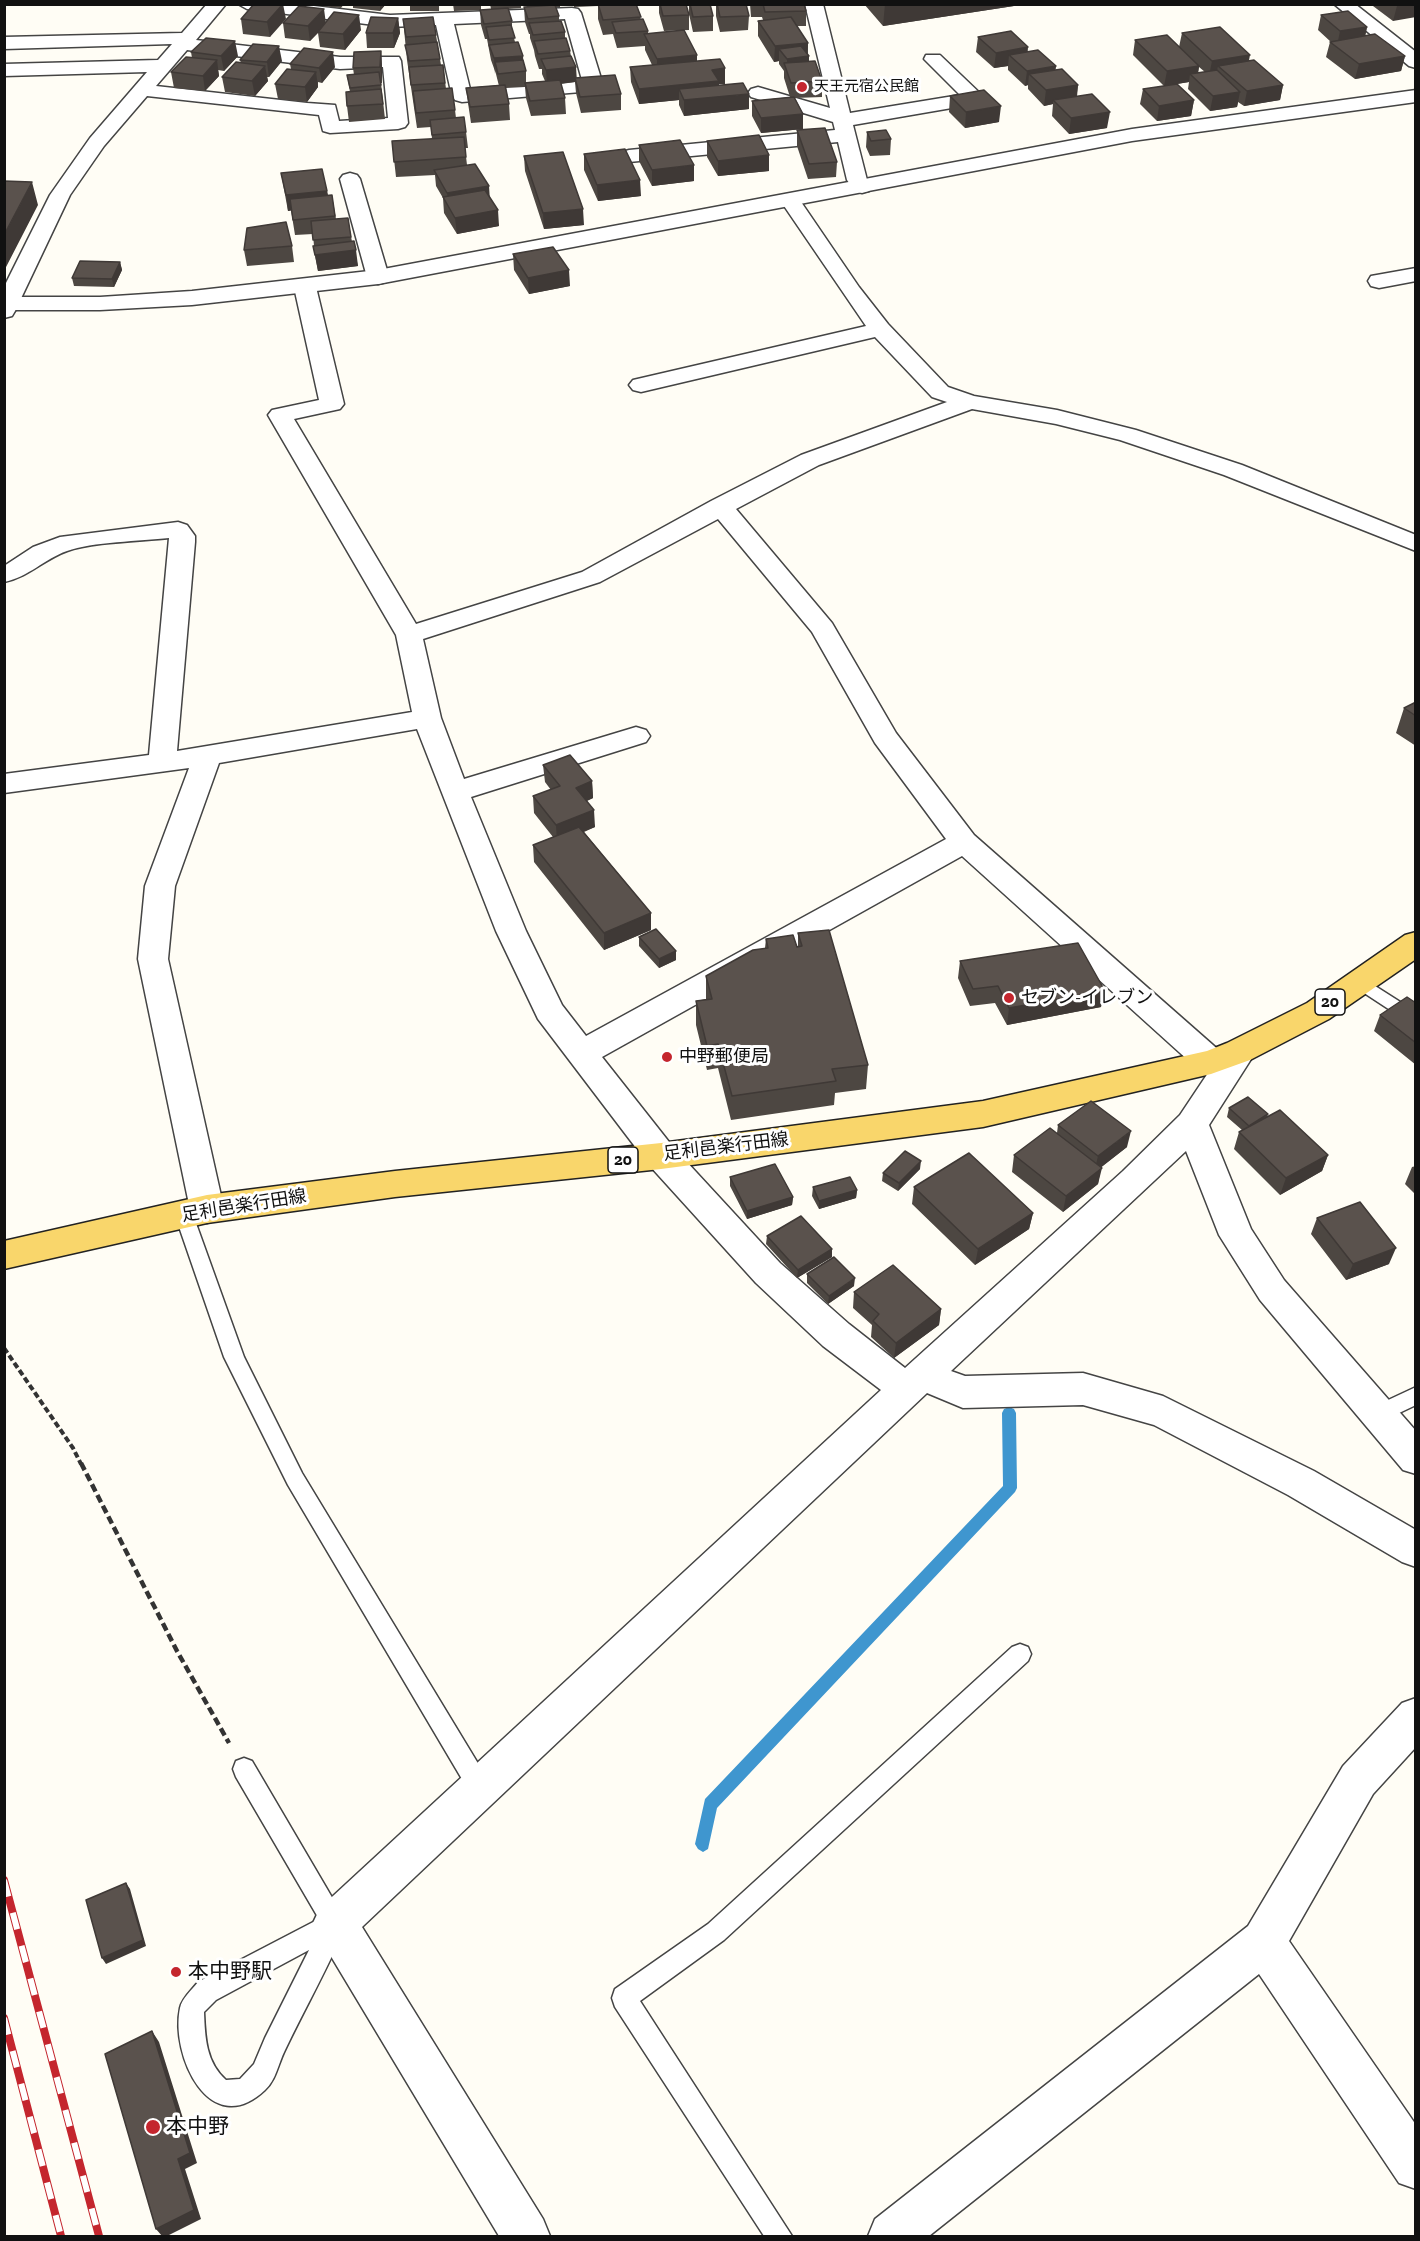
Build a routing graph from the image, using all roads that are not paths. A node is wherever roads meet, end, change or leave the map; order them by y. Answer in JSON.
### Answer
{"nodes":[{"id":1,"x":217,"y":4,"type":"edge"},
{"id":2,"x":247,"y":4,"type":"edge"},
{"id":3,"x":814,"y":4,"type":"edge"},
{"id":4,"x":1343,"y":4,"type":"edge"},
{"id":5,"x":592,"y":12,"type":"dead end"},
{"id":6,"x":572,"y":14,"type":"junction"},
{"id":7,"x":444,"y":21,"type":"junction"},
{"id":8,"x":185,"y":41,"type":"junction"},
{"id":9,"x":4,"y":43,"type":"edge"},
{"id":10,"x":933,"y":59,"type":"dead end"},
{"id":11,"x":1416,"y":62,"type":"edge"},
{"id":12,"x":163,"y":66,"type":"junction"},
{"id":13,"x":4,"y":70,"type":"edge"},
{"id":14,"x":143,"y":90,"type":"junction"},
{"id":15,"x":758,"y":93,"type":"dead end"},
{"id":16,"x":1416,"y":96,"type":"edge"},
{"id":17,"x":844,"y":127,"type":"junction"},
{"id":18,"x":629,"y":156,"type":"edge"},
{"id":19,"x":350,"y":179,"type":"dead end"},
{"id":20,"x":862,"y":187,"type":"junction"},
{"id":21,"x":790,"y":200,"type":"junction"},
{"id":22,"x":1416,"y":274,"type":"edge"},
{"id":23,"x":378,"y":277,"type":"junction"},
{"id":24,"x":1379,"y":281,"type":"dead end"},
{"id":25,"x":304,"y":287,"type":"junction"},
{"id":26,"x":5,"y":306,"type":"edge"},
{"id":27,"x":880,"y":329,"type":"junction"},
{"id":28,"x":641,"y":385,"type":"dead end"},
{"id":29,"x":970,"y":402,"type":"junction"},
{"id":30,"x":720,"y":506,"type":"junction"},
{"id":31,"x":1416,"y":544,"type":"edge"},
{"id":32,"x":4,"y":574,"type":"edge"},
{"id":33,"x":409,"y":635,"type":"junction"},
{"id":34,"x":428,"y":718,"type":"junction"},
{"id":35,"x":636,"y":736,"type":"dead end"},
{"id":36,"x":207,"y":756,"type":"junction"},
{"id":37,"x":162,"y":762,"type":"junction"},
{"id":38,"x":4,"y":784,"type":"edge"},
{"id":39,"x":455,"y":792,"type":"junction"},
{"id":40,"x":964,"y":842,"type":"junction"},
{"id":41,"x":1416,"y":943,"type":"edge"},
{"id":42,"x":1361,"y":983,"type":"junction"},
{"id":43,"x":1416,"y":1022,"type":"edge"},
{"id":44,"x":581,"y":1054,"type":"junction"},
{"id":45,"x":1225,"y":1058,"type":"junction"},
{"id":46,"x":1192,"y":1124,"type":"junction"},
{"id":47,"x":661,"y":1156,"type":"junction"},
{"id":48,"x":195,"y":1212,"type":"junction"},
{"id":49,"x":4,"y":1255,"type":"edge"},
{"id":50,"x":915,"y":1383,"type":"junction"},
{"id":51,"x":1416,"y":1395,"type":"edge"},
{"id":52,"x":1378,"y":1414,"type":"junction"},
{"id":53,"x":1416,"y":1458,"type":"edge"},
{"id":54,"x":1416,"y":1550,"type":"edge"},
{"id":55,"x":1020,"y":1654,"type":"dead end"},
{"id":56,"x":1416,"y":1717,"type":"edge"},
{"id":57,"x":244,"y":1769,"type":"road end"},
{"id":58,"x":480,"y":1788,"type":"junction"},
{"id":59,"x":335,"y":1923,"type":"junction"},
{"id":60,"x":1264,"y":1942,"type":"junction"},
{"id":61,"x":1416,"y":2166,"type":"edge"},
{"id":62,"x":526,"y":2236,"type":"edge"},
{"id":63,"x":779,"y":2236,"type":"edge"},
{"id":64,"x":892,"y":2236,"type":"edge"}],
"edges":[{"from":1,"to":8,"type":"street"},
{"from":2,"to":7,"type":"street"},
{"from":3,"to":17,"type":"street"},
{"from":4,"to":11,"type":"street"},
{"from":5,"to":6,"type":"street"},
{"from":6,"to":7,"type":"street"},
{"from":6,"to":7,"type":"street"},
{"from":8,"to":9,"type":"street"},
{"from":8,"to":12,"type":"street"},
{"from":8,"to":14,"type":"street"},
{"from":10,"to":17,"type":"street"},
{"from":12,"to":13,"type":"street"},
{"from":12,"to":14,"type":"street"},
{"from":14,"to":26,"type":"street"},
{"from":15,"to":17,"type":"street"},
{"from":16,"to":20,"type":"street"},
{"from":17,"to":18,"type":"street"},
{"from":17,"to":20,"type":"street"},
{"from":19,"to":23,"type":"street"},
{"from":20,"to":21,"type":"street"},
{"from":21,"to":23,"type":"street"},
{"from":21,"to":27,"type":"street"},
{"from":22,"to":24,"type":"street"},
{"from":23,"to":25,"type":"street"},
{"from":25,"to":26,"type":"street"},
{"from":25,"to":33,"type":"street"},
{"from":27,"to":28,"type":"street"},
{"from":27,"to":29,"type":"street"},
{"from":29,"to":30,"type":"street"},
{"from":29,"to":31,"type":"street"},
{"from":30,"to":33,"type":"street"},
{"from":30,"to":40,"type":"street"},
{"from":32,"to":37,"type":"street"},
{"from":33,"to":34,"type":"street"},
{"from":34,"to":36,"type":"street"},
{"from":34,"to":39,"type":"street"},
{"from":35,"to":39,"type":"street"},
{"from":36,"to":37,"type":"street"},
{"from":36,"to":48,"type":"street"},
{"from":37,"to":38,"type":"street"},
{"from":39,"to":44,"type":"street"},
{"from":40,"to":44,"type":"street"},
{"from":40,"to":45,"type":"street"},
{"from":41,"to":42,"type":"main road","name":"足利邑楽行田線","number":"20"},
{"from":42,"to":43,"type":"lane"},
{"from":42,"to":45,"type":"main road","name":"足利邑楽行田線","number":"20"},
{"from":44,"to":47,"type":"street"},
{"from":45,"to":46,"type":"street"},
{"from":45,"to":47,"type":"main road","name":"足利邑楽行田線","number":"20"},
{"from":46,"to":50,"type":"street"},
{"from":46,"to":52,"type":"street"},
{"from":47,"to":48,"type":"main road","name":"足利邑楽行田線","number":"20"},
{"from":47,"to":50,"type":"street"},
{"from":48,"to":49,"type":"main road","name":"足利邑楽行田線","number":"20"},
{"from":48,"to":58,"type":"lane"},
{"from":50,"to":54,"type":"street"},
{"from":50,"to":58,"type":"street"},
{"from":51,"to":52,"type":"lane"},
{"from":52,"to":53,"type":"street"},
{"from":55,"to":63,"type":"lane"},
{"from":56,"to":60,"type":"street"},
{"from":57,"to":59,"type":"lane"},
{"from":58,"to":59,"type":"street"},
{"from":59,"to":59,"type":"lane"},
{"from":59,"to":62,"type":"street"},
{"from":60,"to":61,"type":"street"},
{"from":60,"to":64,"type":"street"}]}
